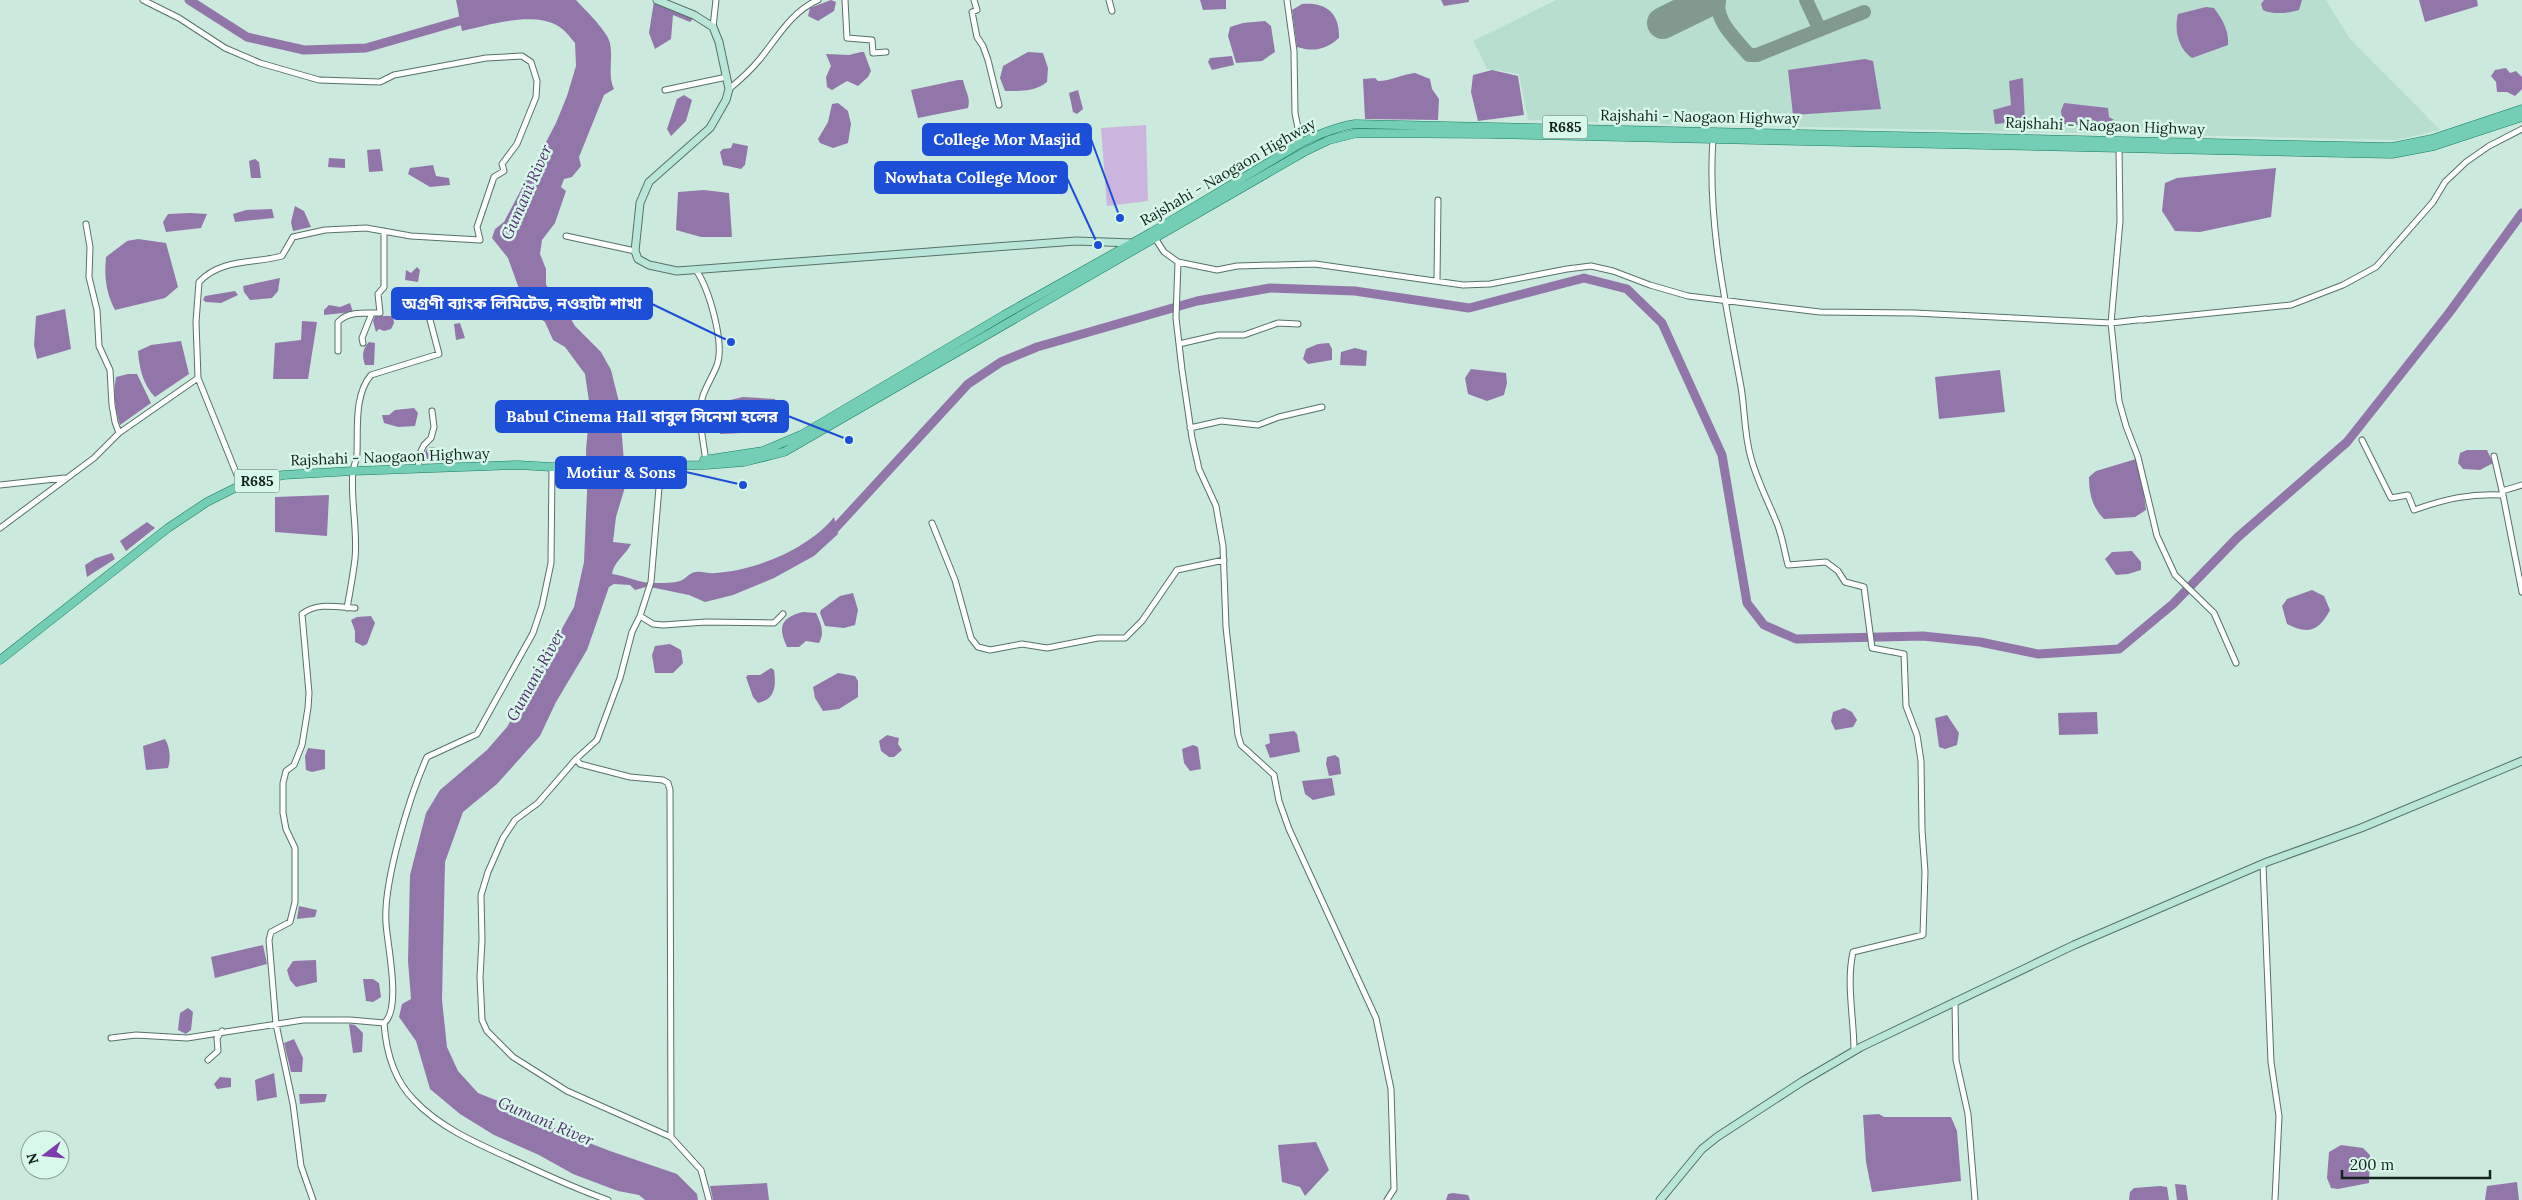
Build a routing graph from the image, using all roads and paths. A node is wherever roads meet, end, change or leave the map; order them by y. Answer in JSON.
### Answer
{"nodes":[{"id":1,"x":143,"y":0,"type":"edge"},
{"id":2,"x":657,"y":0,"type":"edge"},
{"id":3,"x":716,"y":0,"type":"edge"},
{"id":4,"x":818,"y":0,"type":"edge"},
{"id":5,"x":846,"y":0,"type":"edge"},
{"id":6,"x":974,"y":0,"type":"edge"},
{"id":7,"x":1109,"y":0,"type":"edge"},
{"id":8,"x":1287,"y":0,"type":"edge"},
{"id":9,"x":1112,"y":11,"type":"dead end"},
{"id":10,"x":713,"y":27,"type":"junction"},
{"id":11,"x":886,"y":52,"type":"dead end"},
{"id":12,"x":727,"y":77,"type":"junction"},
{"id":13,"x":729,"y":89,"type":"junction"},
{"id":14,"x":666,"y":90,"type":"dead end"},
{"id":15,"x":999,"y":105,"type":"dead end"},
{"id":16,"x":2522,"y":109,"type":"edge"},
{"id":17,"x":2522,"y":117,"type":"edge"},
{"id":18,"x":2488,"y":124,"type":"junction"},
{"id":19,"x":2522,"y":129,"type":"edge"},
{"id":20,"x":1696,"y":135,"type":"junction"},
{"id":21,"x":1713,"y":139,"type":"junction"},
{"id":22,"x":1301,"y":143,"type":"junction"},
{"id":23,"x":2119,"y":147,"type":"junction"},
{"id":24,"x":1248,"y":179,"type":"junction"},
{"id":25,"x":1438,"y":200,"type":"dead end"},
{"id":26,"x":86,"y":224,"type":"dead end"},
{"id":27,"x":384,"y":231,"type":"junction"},
{"id":28,"x":566,"y":236,"type":"dead end"},
{"id":29,"x":1155,"y":238,"type":"junction"},
{"id":30,"x":1133,"y":243,"type":"junction"},
{"id":31,"x":634,"y":251,"type":"junction"},
{"id":32,"x":1178,"y":262,"type":"junction"},
{"id":33,"x":696,"y":270,"type":"junction"},
{"id":34,"x":1089,"y":272,"type":"junction"},
{"id":35,"x":1437,"y":282,"type":"junction"},
{"id":36,"x":424,"y":296,"type":"dead end"},
{"id":37,"x":1725,"y":300,"type":"junction"},
{"id":38,"x":372,"y":313,"type":"junction"},
{"id":39,"x":2146,"y":320,"type":"dead end"},
{"id":40,"x":2135,"y":321,"type":"junction"},
{"id":41,"x":2111,"y":323,"type":"junction"},
{"id":42,"x":1298,"y":324,"type":"dead end"},
{"id":43,"x":363,"y":343,"type":"dead end"},
{"id":44,"x":1179,"y":344,"type":"junction"},
{"id":45,"x":338,"y":350,"type":"dead end"},
{"id":46,"x":198,"y":378,"type":"junction"},
{"id":47,"x":1322,"y":407,"type":"dead end"},
{"id":48,"x":432,"y":411,"type":"dead end"},
{"id":49,"x":1190,"y":428,"type":"junction"},
{"id":50,"x":119,"y":433,"type":"junction"},
{"id":51,"x":2362,"y":440,"type":"dead end"},
{"id":52,"x":2494,"y":456,"type":"dead end"},
{"id":53,"x":706,"y":462,"type":"junction"},
{"id":54,"x":661,"y":464,"type":"junction"},
{"id":55,"x":552,"y":467,"type":"junction"},
{"id":56,"x":419,"y":469,"type":"junction"},
{"id":57,"x":353,"y":471,"type":"junction"},
{"id":58,"x":65,"y":478,"type":"junction"},
{"id":59,"x":0,"y":485,"type":"edge"},
{"id":60,"x":241,"y":485,"type":"junction"},
{"id":61,"x":2522,"y":485,"type":"edge"},
{"id":62,"x":2503,"y":493,"type":"junction"},
{"id":63,"x":932,"y":523,"type":"dead end"},
{"id":64,"x":0,"y":528,"type":"edge"},
{"id":65,"x":1224,"y":560,"type":"junction"},
{"id":66,"x":2522,"y":592,"type":"edge"},
{"id":67,"x":347,"y":608,"type":"junction"},
{"id":68,"x":355,"y":608,"type":"dead end"},
{"id":69,"x":783,"y":614,"type":"dead end"},
{"id":70,"x":640,"y":616,"type":"junction"},
{"id":71,"x":0,"y":660,"type":"edge"},
{"id":72,"x":2236,"y":662,"type":"dead end"},
{"id":73,"x":576,"y":759,"type":"junction"},
{"id":74,"x":2522,"y":761,"type":"edge"},
{"id":75,"x":2263,"y":864,"type":"junction"},
{"id":76,"x":1955,"y":1000,"type":"junction"},
{"id":77,"x":384,"y":1023,"type":"junction"},
{"id":78,"x":276,"y":1024,"type":"junction"},
{"id":79,"x":222,"y":1031,"type":"junction"},
{"id":80,"x":111,"y":1038,"type":"dead end"},
{"id":81,"x":1854,"y":1051,"type":"junction"},
{"id":82,"x":208,"y":1060,"type":"dead end"},
{"id":83,"x":671,"y":1137,"type":"junction"},
{"id":84,"x":313,"y":1200,"type":"edge"},
{"id":85,"x":608,"y":1200,"type":"edge"},
{"id":86,"x":709,"y":1200,"type":"edge"},
{"id":87,"x":1387,"y":1200,"type":"edge"},
{"id":88,"x":1660,"y":1200,"type":"edge"},
{"id":89,"x":1975,"y":1200,"type":"edge"},
{"id":90,"x":2275,"y":1200,"type":"edge"}],
"edges":[{"from":1,"to":27,"type":"street"},
{"from":2,"to":10,"type":"main road"},
{"from":3,"to":10,"type":"street"},
{"from":4,"to":13,"type":"street"},
{"from":5,"to":11,"type":"street"},
{"from":6,"to":15,"type":"street"},
{"from":7,"to":9,"type":"street"},
{"from":8,"to":22,"type":"street"},
{"from":10,"to":12,"type":"main road"},
{"from":12,"to":13,"type":"main road"},
{"from":12,"to":14,"type":"street"},
{"from":13,"to":31,"type":"main road"},
{"from":16,"to":18,"type":"main road","name":"Rajshahi - Naogaon Highway","number":"R685"},
{"from":17,"to":18,"type":"main road","name":"Rajshahi - Naogaon Highway","number":"R685"},
{"from":18,"to":20,"type":"main road","name":"Rajshahi - Naogaon Highway","number":"R685"},
{"from":18,"to":23,"type":"main road","name":"Rajshahi - Naogaon Highway","number":"R685"},
{"from":19,"to":40,"type":"street"},
{"from":20,"to":21,"type":"main road","name":"Rajshahi - Naogaon Highway","number":"R685"},
{"from":20,"to":22,"type":"main road","name":"Rajshahi - Naogaon Highway","number":"R685"},
{"from":20,"to":24,"type":"main road","name":"Rajshahi - Naogaon Highway","number":"R685"},
{"from":21,"to":23,"type":"main road","name":"Rajshahi - Naogaon Highway","number":"R685"},
{"from":21,"to":37,"type":"street"},
{"from":22,"to":24,"type":"main road","name":"Rajshahi - Naogaon Highway","number":"R685"},
{"from":23,"to":41,"type":"street"},
{"from":24,"to":29,"type":"main road","name":"Rajshahi - Naogaon Highway","number":"R685"},
{"from":24,"to":30,"type":"main road","name":"Rajshahi - Naogaon Highway","number":"R685"},
{"from":25,"to":35,"type":"street"},
{"from":26,"to":50,"type":"street"},
{"from":27,"to":38,"type":"street"},
{"from":27,"to":46,"type":"street"},
{"from":28,"to":31,"type":"street"},
{"from":29,"to":32,"type":"street"},
{"from":29,"to":34,"type":"main road","name":"Rajshahi - Naogaon Highway","number":"R685"},
{"from":30,"to":33,"type":"main road"},
{"from":30,"to":34,"type":"main road","name":"Rajshahi - Naogaon Highway","number":"R685"},
{"from":31,"to":33,"type":"main road"},
{"from":32,"to":35,"type":"street"},
{"from":32,"to":44,"type":"street"},
{"from":33,"to":53,"type":"street"},
{"from":34,"to":53,"type":"main road","name":"Rajshahi - Naogaon Highway","number":"R685"},
{"from":35,"to":37,"type":"street"},
{"from":36,"to":57,"type":"street"},
{"from":37,"to":41,"type":"street"},
{"from":37,"to":81,"type":"street"},
{"from":38,"to":43,"type":"street"},
{"from":38,"to":45,"type":"street"},
{"from":39,"to":40,"type":"street"},
{"from":40,"to":41,"type":"street"},
{"from":41,"to":72,"type":"street"},
{"from":42,"to":44,"type":"street"},
{"from":44,"to":49,"type":"street"},
{"from":46,"to":50,"type":"street"},
{"from":46,"to":60,"type":"street"},
{"from":47,"to":49,"type":"street"},
{"from":48,"to":56,"type":"street"},
{"from":49,"to":65,"type":"street"},
{"from":50,"to":58,"type":"street"},
{"from":51,"to":62,"type":"street"},
{"from":52,"to":62,"type":"street"},
{"from":53,"to":54,"type":"main road","name":"Rajshahi - Naogaon Highway","number":"R685"},
{"from":54,"to":55,"type":"main road","name":"Rajshahi - Naogaon Highway","number":"R685"},
{"from":54,"to":70,"type":"street"},
{"from":55,"to":56,"type":"main road","name":"Rajshahi - Naogaon Highway","number":"R685"},
{"from":55,"to":77,"type":"street"},
{"from":56,"to":57,"type":"main road","name":"Rajshahi - Naogaon Highway","number":"R685"},
{"from":57,"to":60,"type":"main road","name":"Rajshahi - Naogaon Highway","number":"R685"},
{"from":57,"to":67,"type":"street"},
{"from":58,"to":59,"type":"street"},
{"from":58,"to":64,"type":"street"},
{"from":60,"to":71,"type":"main road","name":"Rajshahi - Naogaon Highway","number":"R685"},
{"from":61,"to":62,"type":"street"},
{"from":62,"to":66,"type":"street"},
{"from":63,"to":65,"type":"street"},
{"from":65,"to":87,"type":"street"},
{"from":67,"to":68,"type":"street"},
{"from":67,"to":78,"type":"street"},
{"from":69,"to":70,"type":"street"},
{"from":70,"to":73,"type":"street"},
{"from":73,"to":83,"type":"street"},
{"from":73,"to":83,"type":"street"},
{"from":74,"to":75,"type":"main road"},
{"from":75,"to":76,"type":"main road"},
{"from":75,"to":90,"type":"street"},
{"from":76,"to":81,"type":"main road"},
{"from":76,"to":89,"type":"street"},
{"from":77,"to":78,"type":"street"},
{"from":77,"to":85,"type":"street"},
{"from":78,"to":79,"type":"street"},
{"from":78,"to":84,"type":"street"},
{"from":79,"to":80,"type":"street"},
{"from":79,"to":82,"type":"street"},
{"from":81,"to":88,"type":"main road"},
{"from":83,"to":86,"type":"street"}]}
